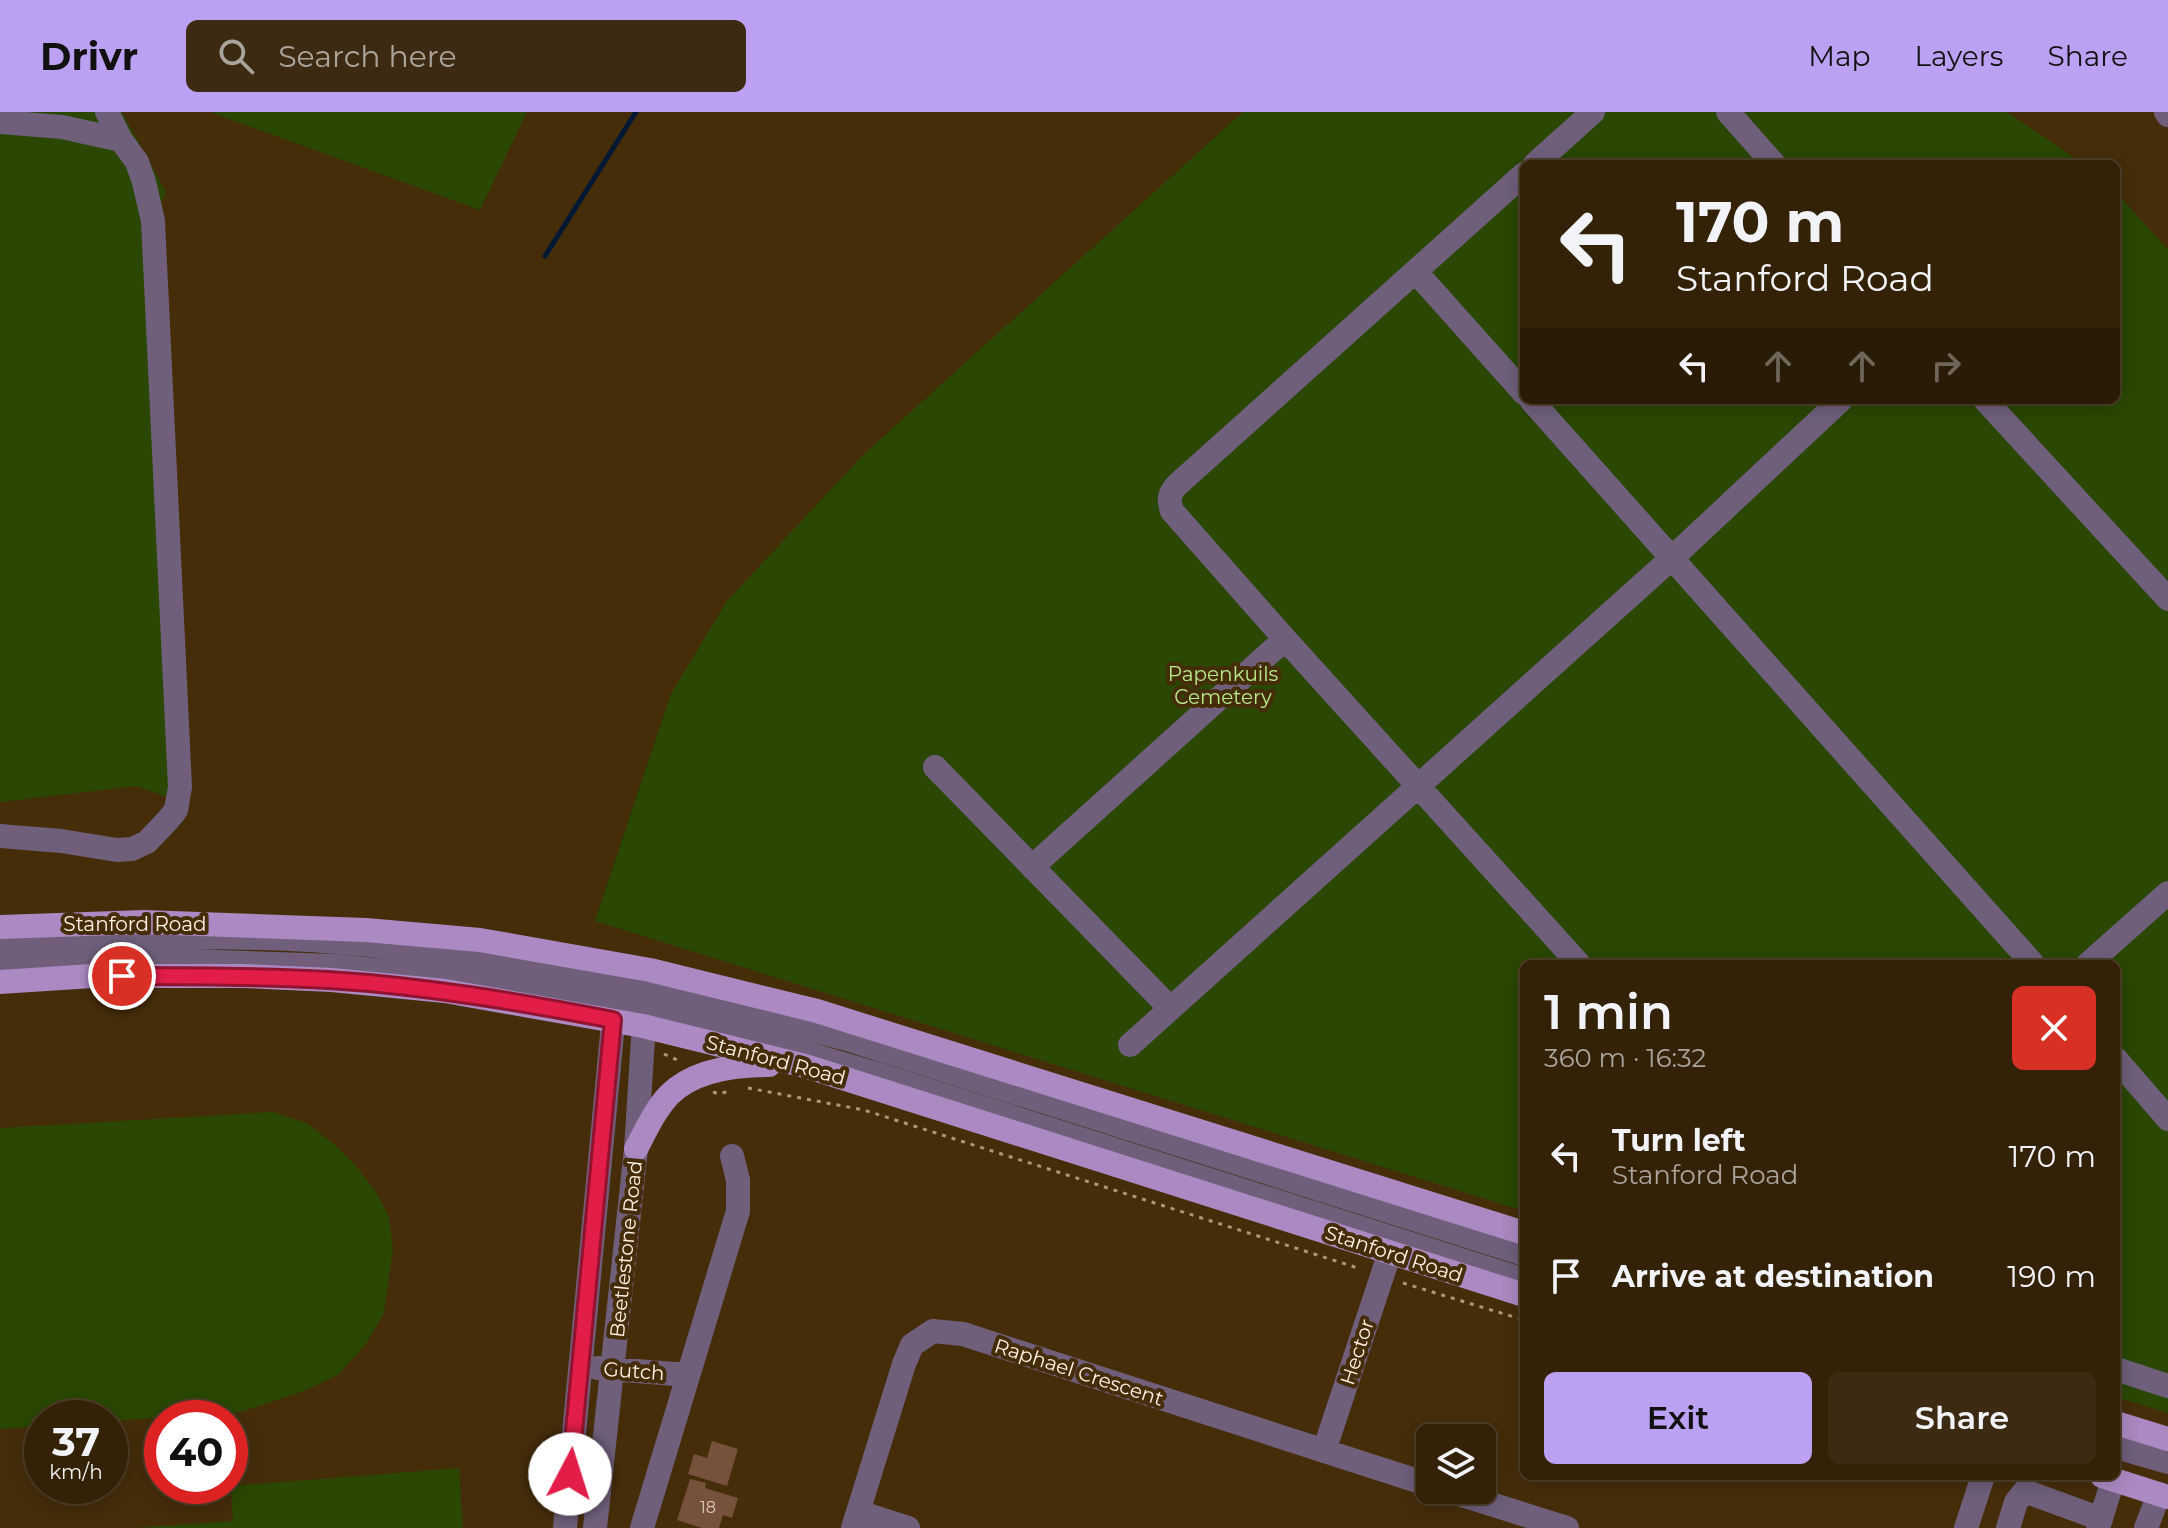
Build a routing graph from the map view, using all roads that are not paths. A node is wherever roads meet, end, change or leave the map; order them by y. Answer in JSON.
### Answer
{"nodes":[{"id":1,"x":107,"y":112,"type":"edge"},
{"id":2,"x":1593,"y":112,"type":"edge"},
{"id":3,"x":1728,"y":112,"type":"edge"},
{"id":4,"x":0,"y":122,"type":"edge"},
{"id":5,"x":121,"y":140,"type":"junction"},
{"id":6,"x":1539,"y":160,"type":"edge"},
{"id":7,"x":1770,"y":160,"type":"edge"},
{"id":8,"x":1520,"y":178,"type":"edge"},
{"id":9,"x":1416,"y":272,"type":"junction"},
{"id":10,"x":1520,"y":389,"type":"edge"},
{"id":11,"x":1535,"y":404,"type":"edge"},
{"id":12,"x":1837,"y":404,"type":"edge"},
{"id":13,"x":1989,"y":404,"type":"edge"},
{"id":14,"x":1672,"y":558,"type":"junction"},
{"id":15,"x":2168,"y":599,"type":"edge"},
{"id":16,"x":1285,"y":639,"type":"junction"},
{"id":17,"x":935,"y":767,"type":"dead end"},
{"id":18,"x":1418,"y":785,"type":"junction"},
{"id":19,"x":0,"y":836,"type":"edge"},
{"id":20,"x":1032,"y":867,"type":"junction"},
{"id":21,"x":2168,"y":893,"type":"edge"},
{"id":22,"x":0,"y":927,"type":"edge"},
{"id":23,"x":0,"y":944,"type":"edge"},
{"id":24,"x":1575,"y":960,"type":"edge"},
{"id":25,"x":2029,"y":960,"type":"edge"},
{"id":26,"x":2093,"y":960,"type":"edge"},
{"id":27,"x":0,"y":964,"type":"edge"},
{"id":28,"x":0,"y":982,"type":"edge"},
{"id":29,"x":616,"y":993,"type":"junction"},
{"id":30,"x":647,"y":999,"type":"junction"},
{"id":31,"x":1170,"y":1008,"type":"junction"},
{"id":32,"x":1130,"y":1045,"type":"dead end"},
{"id":33,"x":2120,"y":1064,"type":"edge"},
{"id":34,"x":805,"y":1066,"type":"junction"},
{"id":35,"x":2168,"y":1119,"type":"edge"},
{"id":36,"x":636,"y":1149,"type":"junction"},
{"id":37,"x":732,"y":1156,"type":"dead end"},
{"id":38,"x":1520,"y":1232,"type":"edge"},
{"id":39,"x":1390,"y":1252,"type":"junction"},
{"id":40,"x":1520,"y":1253,"type":"edge"},
{"id":41,"x":1520,"y":1279,"type":"edge"},
{"id":42,"x":1520,"y":1294,"type":"edge"},
{"id":43,"x":580,"y":1367,"type":"junction"},
{"id":44,"x":613,"y":1369,"type":"junction"},
{"id":45,"x":2120,"y":1370,"type":"edge"},
{"id":46,"x":688,"y":1375,"type":"junction"},
{"id":47,"x":2168,"y":1386,"type":"edge"},
{"id":48,"x":2120,"y":1424,"type":"edge"},
{"id":49,"x":2168,"y":1439,"type":"edge"},
{"id":50,"x":2120,"y":1448,"type":"edge"},
{"id":51,"x":1324,"y":1451,"type":"junction"},
{"id":52,"x":2168,"y":1462,"type":"edge"},
{"id":53,"x":1982,"y":1480,"type":"edge"},
{"id":54,"x":2108,"y":1480,"type":"edge"},
{"id":55,"x":2114,"y":1480,"type":"edge"},
{"id":56,"x":1416,"y":1481,"type":"edge"},
{"id":57,"x":2163,"y":1495,"type":"edge"},
{"id":58,"x":1491,"y":1504,"type":"edge"},
{"id":59,"x":856,"y":1520,"type":"edge"},
{"id":60,"x":2099,"y":1523,"type":"edge"},
{"id":61,"x":2147,"y":1526,"type":"edge"},
{"id":62,"x":565,"y":1528,"type":"edge"},
{"id":63,"x":595,"y":1528,"type":"edge"},
{"id":64,"x":642,"y":1528,"type":"edge"},
{"id":65,"x":908,"y":1528,"type":"edge"},
{"id":66,"x":1567,"y":1528,"type":"edge"},
{"id":67,"x":1966,"y":1528,"type":"edge"},
{"id":68,"x":2008,"y":1528,"type":"edge"}],
"edges":[{"from":1,"to":5,"type":"street"},
{"from":2,"to":6,"type":"street"},
{"from":3,"to":7,"type":"street"},
{"from":4,"to":5,"type":"street"},
{"from":5,"to":19,"type":"street"},
{"from":8,"to":9,"type":"street"},
{"from":9,"to":10,"type":"street"},
{"from":9,"to":16,"type":"street"},
{"from":11,"to":14,"type":"street"},
{"from":12,"to":14,"type":"street"},
{"from":13,"to":15,"type":"street"},
{"from":14,"to":18,"type":"street"},
{"from":14,"to":25,"type":"street"},
{"from":16,"to":18,"type":"street"},
{"from":16,"to":20,"type":"street"},
{"from":17,"to":20,"type":"street"},
{"from":18,"to":24,"type":"street"},
{"from":18,"to":31,"type":"street"},
{"from":20,"to":31,"type":"street"},
{"from":21,"to":26,"type":"street"},
{"from":22,"to":29,"type":"main road","name":"Stanford Road"},
{"from":23,"to":29,"type":"street"},
{"from":27,"to":29,"type":"street"},
{"from":28,"to":29,"type":"main road","name":"Stanford Road"},
{"from":29,"to":30,"type":"main road","name":"Stanford Road"},
{"from":29,"to":30,"type":"main road","name":"Stanford Road"},
{"from":29,"to":43,"type":"street","name":"Beetlestone Road"},
{"from":30,"to":34,"type":"main road","name":"Stanford Road"},
{"from":30,"to":36,"type":"street","name":"Beetlestone Road"},
{"from":30,"to":38,"type":"main road","name":"Stanford Road"},
{"from":30,"to":40,"type":"street"},
{"from":30,"to":41,"type":"street"},
{"from":31,"to":32,"type":"street"},
{"from":33,"to":35,"type":"street"},
{"from":34,"to":36,"type":"main road"},
{"from":34,"to":39,"type":"main road","name":"Stanford Road"},
{"from":36,"to":44,"type":"street","name":"Beetlestone Road"},
{"from":37,"to":46,"type":"street"},
{"from":39,"to":42,"type":"main road","name":"Stanford Road"},
{"from":39,"to":51,"type":"street","name":"Hector"},
{"from":43,"to":44,"type":"street","name":"Gutch"},
{"from":43,"to":62,"type":"street","name":"Beetlestone Road"},
{"from":44,"to":46,"type":"street","name":"Gutch"},
{"from":44,"to":63,"type":"street","name":"Beetlestone Road"},
{"from":45,"to":47,"type":"street"},
{"from":46,"to":64,"type":"street"},
{"from":48,"to":49,"type":"main road"},
{"from":50,"to":52,"type":"street"},
{"from":51,"to":56,"type":"street","name":"Raphael Crescent"},
{"from":51,"to":59,"type":"street","name":"Raphael Crescent"},
{"from":53,"to":67,"type":"street"},
{"from":54,"to":60,"type":"street"},
{"from":55,"to":57,"type":"main road"},
{"from":57,"to":61,"type":"street"},
{"from":58,"to":66,"type":"street"},
{"from":59,"to":65,"type":"street"},
{"from":60,"to":68,"type":"street"}]}
